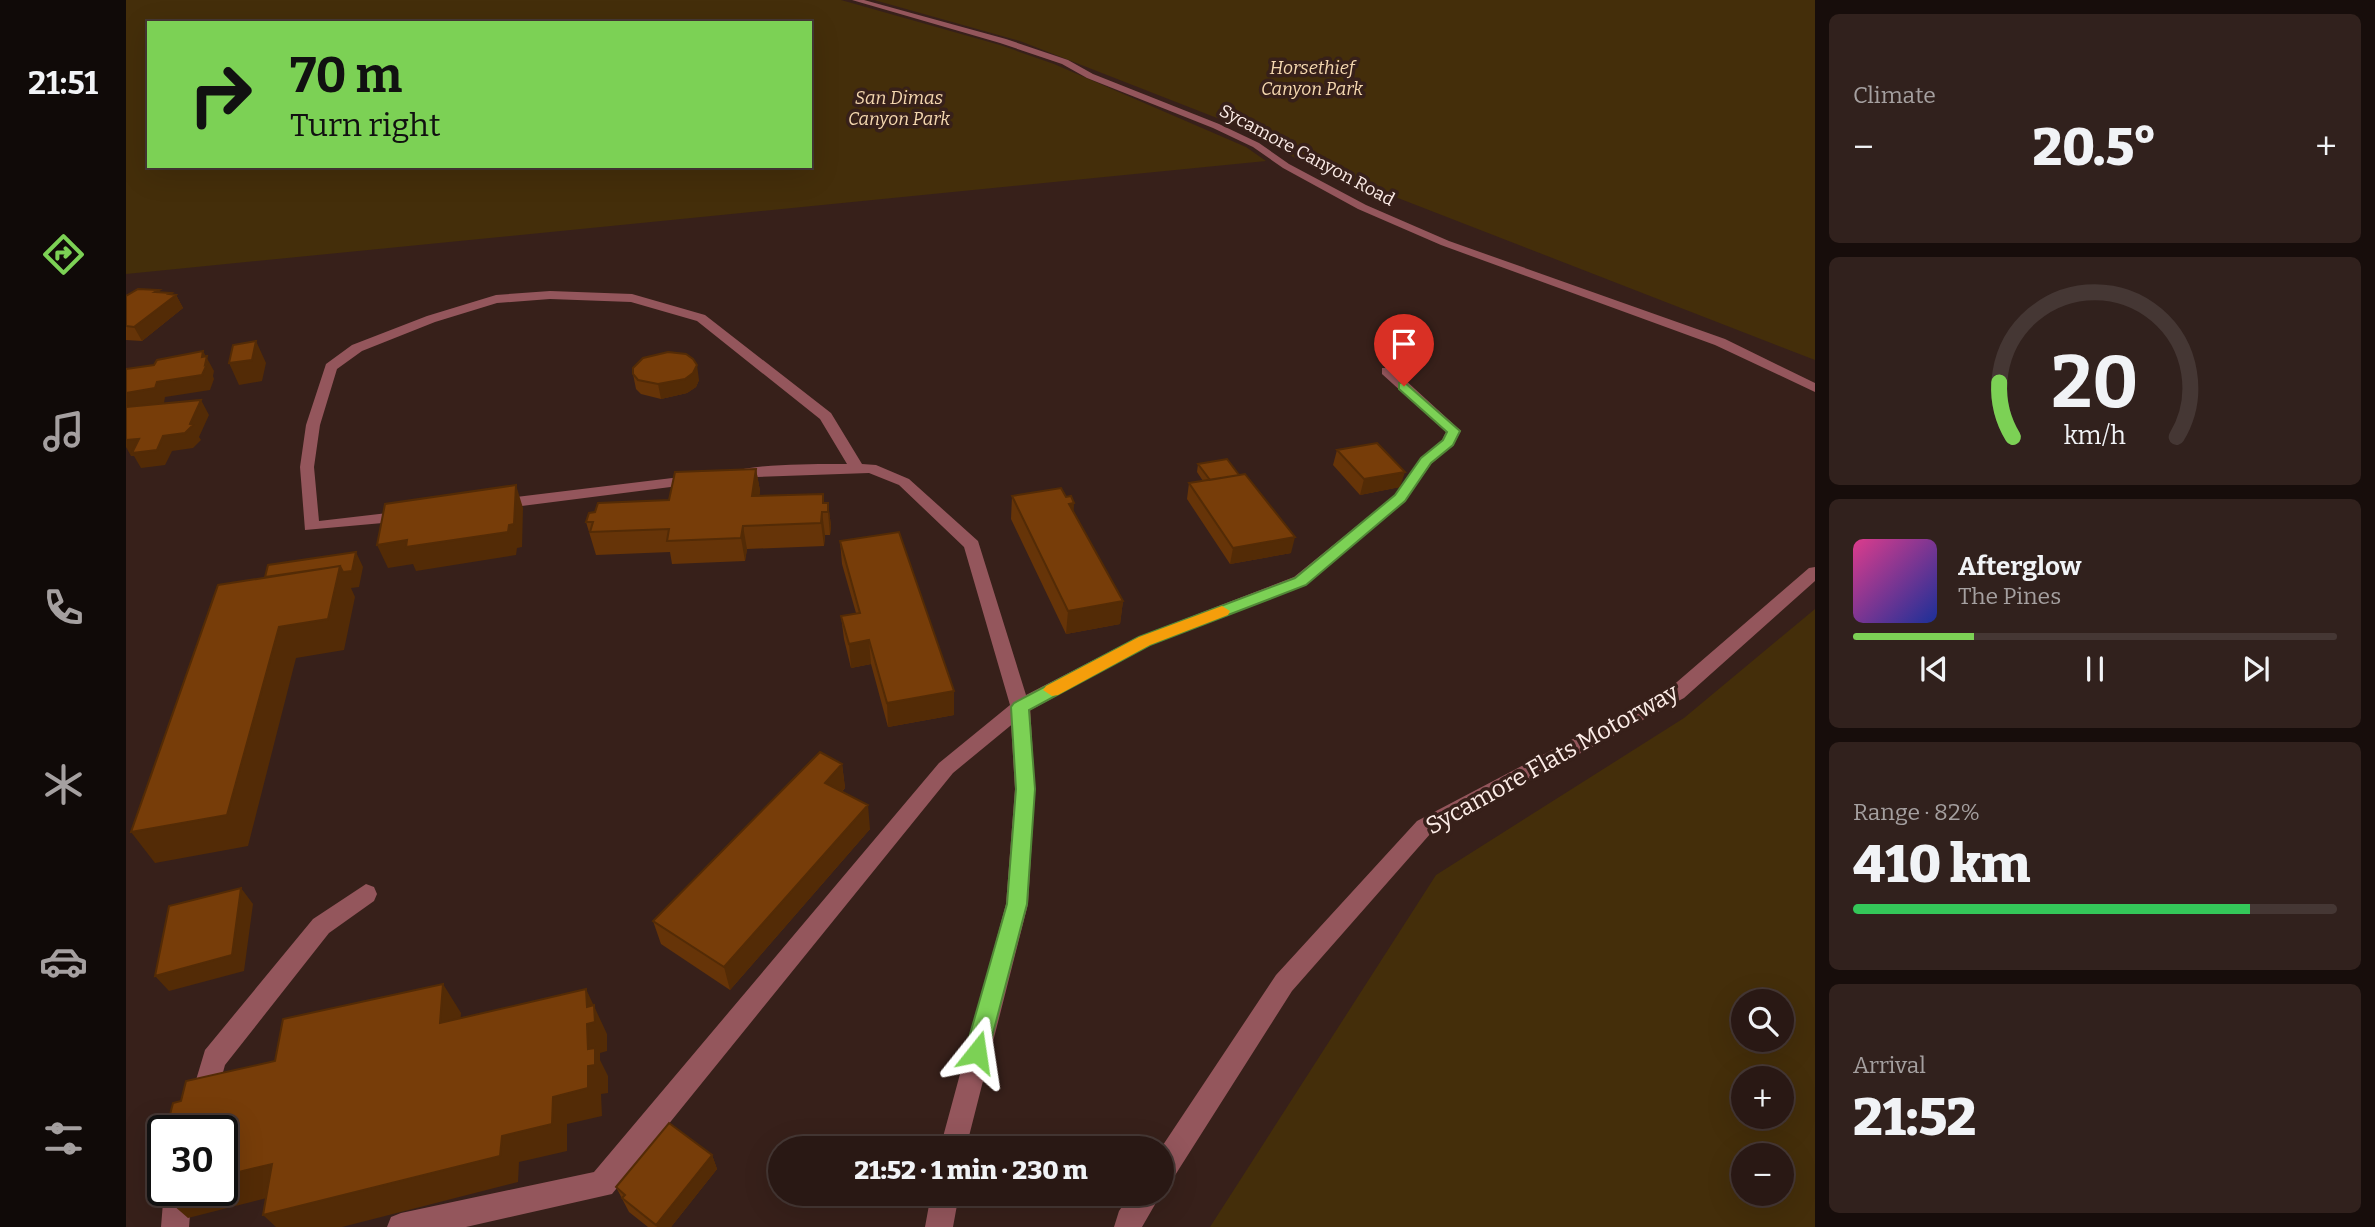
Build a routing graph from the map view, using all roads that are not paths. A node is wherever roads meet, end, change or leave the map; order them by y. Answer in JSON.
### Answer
{"nodes":[{"id":1,"x":856,"y":0,"type":"edge"},
{"id":2,"x":1387,"y":371,"type":"dead end"},
{"id":3,"x":1815,"y":388,"type":"edge"},
{"id":4,"x":856,"y":468,"type":"junction"},
{"id":5,"x":489,"y":505,"type":"edge"},
{"id":6,"x":421,"y":514,"type":"edge"},
{"id":7,"x":1815,"y":572,"type":"edge"},
{"id":8,"x":1020,"y":707,"type":"junction"},
{"id":9,"x":366,"y":894,"type":"dead end"},
{"id":10,"x":198,"y":1115,"type":"edge"},
{"id":11,"x":956,"y":1136,"type":"edge"},
{"id":12,"x":1174,"y":1152,"type":"edge"},
{"id":13,"x":177,"y":1206,"type":"edge"},
{"id":14,"x":943,"y":1206,"type":"edge"},
{"id":15,"x":1140,"y":1206,"type":"edge"},
{"id":16,"x":175,"y":1227,"type":"edge"},
{"id":17,"x":401,"y":1227,"type":"edge"},
{"id":18,"x":939,"y":1227,"type":"edge"},
{"id":19,"x":1128,"y":1227,"type":"edge"}],
"edges":[{"from":1,"to":3,"type":"street","name":"Sycamore Canyon Road"},
{"from":2,"to":8,"type":"street"},
{"from":4,"to":5,"type":"street"},
{"from":4,"to":6,"type":"street"},
{"from":4,"to":8,"type":"street"},
{"from":7,"to":12,"type":"street","name":"Sycamore Flats Motorway"},
{"from":8,"to":11,"type":"street"},
{"from":8,"to":17,"type":"street"},
{"from":9,"to":10,"type":"street"},
{"from":13,"to":16,"type":"street"},
{"from":14,"to":18,"type":"street"},
{"from":15,"to":19,"type":"street"}]}
